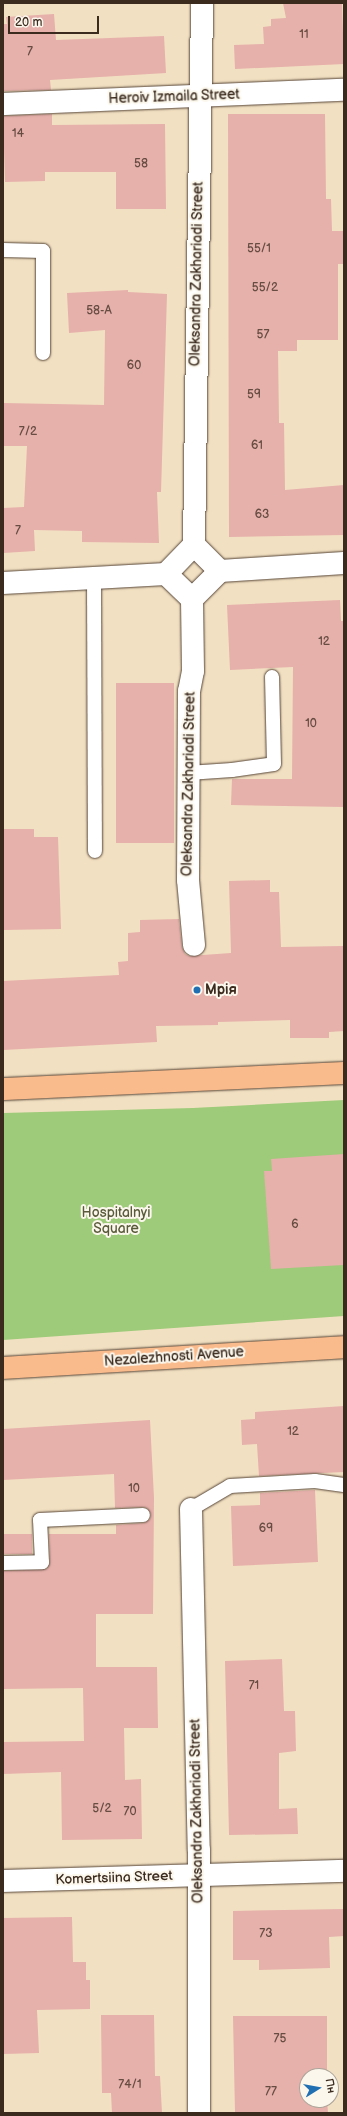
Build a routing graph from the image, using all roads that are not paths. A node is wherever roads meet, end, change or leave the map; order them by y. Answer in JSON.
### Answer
{"nodes":[{"id":1,"x":202,"y":3,"type":"edge"},
{"id":2,"x":344,"y":90,"type":"edge"},
{"id":3,"x":199,"y":97,"type":"junction"},
{"id":4,"x":3,"y":104,"type":"edge"},
{"id":5,"x":3,"y":250,"type":"edge"},
{"id":6,"x":43,"y":353,"type":"dead end"},
{"id":7,"x":194,"y":545,"type":"junction"},
{"id":8,"x":344,"y":563,"type":"edge"},
{"id":9,"x":220,"y":571,"type":"junction"},
{"id":10,"x":166,"y":574,"type":"junction"},
{"id":11,"x":94,"y":578,"type":"junction"},
{"id":12,"x":3,"y":583,"type":"edge"},
{"id":13,"x":192,"y":600,"type":"junction"},
{"id":14,"x":272,"y":677,"type":"dead end"},
{"id":15,"x":188,"y":773,"type":"junction"},
{"id":16,"x":95,"y":851,"type":"dead end"},
{"id":17,"x":194,"y":945,"type":"dead end"},
{"id":18,"x":344,"y":1073,"type":"edge"},
{"id":19,"x":3,"y":1089,"type":"edge"},
{"id":20,"x":344,"y":1347,"type":"edge"},
{"id":21,"x":3,"y":1368,"type":"edge"},
{"id":22,"x":344,"y":1485,"type":"edge"},
{"id":23,"x":191,"y":1509,"type":"joint"},
{"id":24,"x":143,"y":1515,"type":"dead end"},
{"id":25,"x":3,"y":1563,"type":"edge"},
{"id":26,"x":344,"y":1870,"type":"edge"},
{"id":27,"x":199,"y":1875,"type":"junction"},
{"id":28,"x":3,"y":1881,"type":"edge"},
{"id":29,"x":200,"y":2113,"type":"edge"}],
"edges":[{"from":1,"to":3,"type":"street","name":"Oleksandra Zakhariadi Street"},
{"from":2,"to":3,"type":"street","name":"Heroiv Izmaila Street"},
{"from":3,"to":4,"type":"street","name":"Heroiv Izmaila Street"},
{"from":3,"to":7,"type":"street","name":"Oleksandra Zakhariadi Street"},
{"from":5,"to":6,"type":"lane"},
{"from":7,"to":9,"type":"street"},
{"from":7,"to":10,"type":"street"},
{"from":8,"to":9,"type":"street"},
{"from":9,"to":13,"type":"street"},
{"from":10,"to":11,"type":"street"},
{"from":10,"to":13,"type":"street"},
{"from":11,"to":12,"type":"street"},
{"from":11,"to":16,"type":"lane"},
{"from":13,"to":15,"type":"street","name":"Oleksandra Zakhariadi Street"},
{"from":14,"to":15,"type":"lane"},
{"from":15,"to":17,"type":"street","name":"Oleksandra Zakhariadi Street"},
{"from":18,"to":19,"type":"main road"},
{"from":20,"to":21,"type":"main road","name":"Nezalezhnosti Avenue"},
{"from":22,"to":23,"type":"lane"},
{"from":23,"to":27,"type":"street","name":"Oleksandra Zakhariadi Street"},
{"from":24,"to":25,"type":"lane"},
{"from":26,"to":27,"type":"street","name":"Komertsiina Street"},
{"from":27,"to":28,"type":"street","name":"Komertsiina Street"},
{"from":27,"to":29,"type":"street","name":"Oleksandra Zakhariadi Street"}]}
